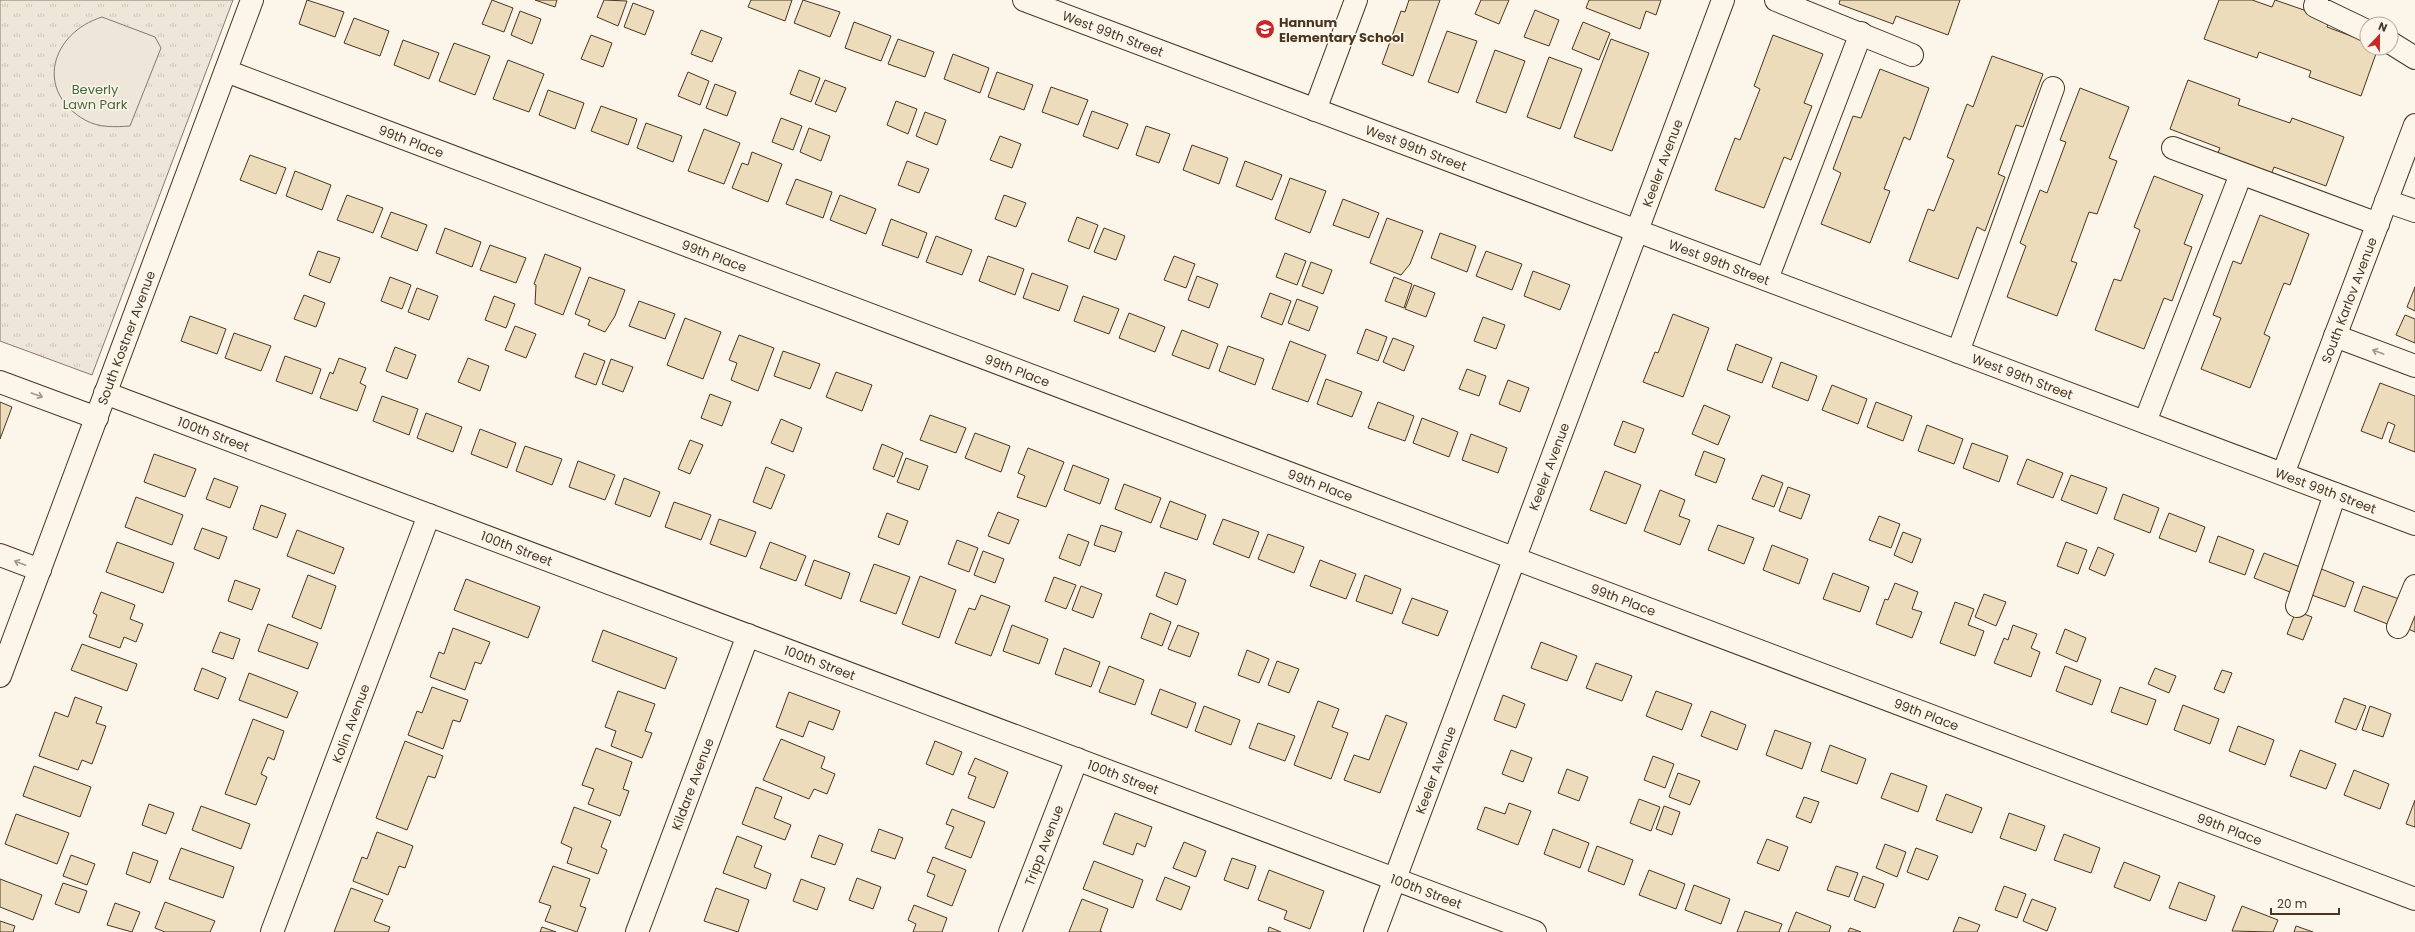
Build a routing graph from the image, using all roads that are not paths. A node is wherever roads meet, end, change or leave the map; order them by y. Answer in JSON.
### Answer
{"nodes":[{"id":1,"x":252,"y":0,"type":"edge"},
{"id":2,"x":1024,"y":0,"type":"edge"},
{"id":3,"x":1356,"y":0,"type":"edge"},
{"id":4,"x":1723,"y":0,"type":"edge"},
{"id":5,"x":1776,"y":0,"type":"edge"},
{"id":6,"x":2311,"y":2,"type":"edge"},
{"id":7,"x":2359,"y":28,"type":"edge"},
{"id":8,"x":1861,"y":33,"type":"junction"},
{"id":9,"x":2399,"y":48,"type":"edge"},
{"id":10,"x":1912,"y":55,"type":"dead end"},
{"id":11,"x":2415,"y":58,"type":"edge"},
{"id":12,"x":226,"y":71,"type":"junction"},
{"id":13,"x":2053,"y":88,"type":"dead end"},
{"id":14,"x":1315,"y":110,"type":"junction"},
{"id":15,"x":2415,"y":125,"type":"edge"},
{"id":16,"x":2173,"y":148,"type":"dead end"},
{"id":17,"x":2241,"y":174,"type":"junction"},
{"id":18,"x":2386,"y":201,"type":"junction"},
{"id":19,"x":2415,"y":211,"type":"edge"},
{"id":20,"x":2378,"y":224,"type":"junction"},
{"id":21,"x":1637,"y":230,"type":"junction"},
{"id":22,"x":1767,"y":279,"type":"junction"},
{"id":23,"x":2335,"y":336,"type":"junction"},
{"id":24,"x":1958,"y":352,"type":"junction"},
{"id":25,"x":2415,"y":366,"type":"edge"},
{"id":26,"x":0,"y":382,"type":"edge"},
{"id":27,"x":106,"y":393,"type":"junction"},
{"id":28,"x":97,"y":418,"type":"junction"},
{"id":29,"x":2145,"y":422,"type":"junction"},
{"id":30,"x":2283,"y":474,"type":"junction"},
{"id":31,"x":2335,"y":494,"type":"junction"},
{"id":32,"x":429,"y":515,"type":"junction"},
{"id":33,"x":2415,"y":524,"type":"edge"},
{"id":34,"x":0,"y":555,"type":"edge"},
{"id":35,"x":1515,"y":557,"type":"junction"},
{"id":36,"x":40,"y":570,"type":"junction"},
{"id":37,"x":2415,"y":586,"type":"edge"},
{"id":38,"x":2297,"y":606,"type":"dead end"},
{"id":39,"x":2398,"y":627,"type":"dead end"},
{"id":40,"x":748,"y":635,"type":"junction"},
{"id":41,"x":0,"y":676,"type":"edge"},
{"id":42,"x":1077,"y":759,"type":"junction"},
{"id":43,"x":1395,"y":879,"type":"junction"},
{"id":44,"x":2415,"y":898,"type":"edge"},
{"id":45,"x":272,"y":932,"type":"edge"},
{"id":46,"x":637,"y":932,"type":"edge"},
{"id":47,"x":1010,"y":932,"type":"edge"},
{"id":48,"x":1375,"y":932,"type":"edge"},
{"id":49,"x":1535,"y":932,"type":"edge"}],
"edges":[{"from":1,"to":12,"type":"street","name":"South Kostner Avenue"},
{"from":2,"to":14,"type":"street","name":"West 99th Street"},
{"from":3,"to":14,"type":"street"},
{"from":4,"to":21,"type":"street","name":"Keeler Avenue"},
{"from":5,"to":8,"type":"street"},
{"from":6,"to":7,"type":"street"},
{"from":8,"to":10,"type":"street"},
{"from":8,"to":22,"type":"street"},
{"from":9,"to":11,"type":"street"},
{"from":12,"to":27,"type":"street","name":"South Kostner Avenue"},
{"from":12,"to":35,"type":"street","name":"99th Place"},
{"from":13,"to":24,"type":"street"},
{"from":14,"to":21,"type":"street","name":"West 99th Street"},
{"from":15,"to":18,"type":"street","name":"South Karlov Avenue"},
{"from":16,"to":17,"type":"street"},
{"from":17,"to":20,"type":"street"},
{"from":17,"to":29,"type":"street"},
{"from":18,"to":19,"type":"street"},
{"from":18,"to":20,"type":"street","name":"South Karlov Avenue"},
{"from":20,"to":23,"type":"street","name":"South Karlov Avenue"},
{"from":21,"to":22,"type":"street","name":"West 99th Street"},
{"from":21,"to":35,"type":"street","name":"Keeler Avenue"},
{"from":22,"to":24,"type":"street","name":"West 99th Street"},
{"from":25,"to":23,"type":"street","one_way":true},
{"from":23,"to":30,"type":"street","name":"South Karlov Avenue"},
{"from":24,"to":29,"type":"street","name":"West 99th Street"},
{"from":26,"to":28,"type":"street","one_way":true},
{"from":27,"to":28,"type":"street","name":"South Kostner Avenue"},
{"from":27,"to":32,"type":"street","name":"100th Street"},
{"from":28,"to":36,"type":"street","name":"South Kostner Avenue"},
{"from":29,"to":30,"type":"street","name":"West 99th Street"},
{"from":30,"to":31,"type":"street","name":"West 99th Street"},
{"from":31,"to":33,"type":"street","name":"West 99th Street"},
{"from":31,"to":38,"type":"street"},
{"from":32,"to":40,"type":"street","name":"100th Street"},
{"from":32,"to":45,"type":"street","name":"Kolin Avenue"},
{"from":36,"to":34,"type":"street","one_way":true},
{"from":35,"to":43,"type":"street","name":"Keeler Avenue"},
{"from":35,"to":44,"type":"street","name":"99th Place"},
{"from":36,"to":41,"type":"street","name":"South Kostner Avenue"},
{"from":37,"to":39,"type":"street"},
{"from":40,"to":42,"type":"street","name":"100th Street"},
{"from":40,"to":46,"type":"street","name":"Kildare Avenue"},
{"from":42,"to":43,"type":"street","name":"100th Street"},
{"from":42,"to":47,"type":"street","name":"Tripp Avenue"},
{"from":43,"to":48,"type":"street","name":"Keeler Avenue"},
{"from":43,"to":49,"type":"street","name":"100th Street"}]}
